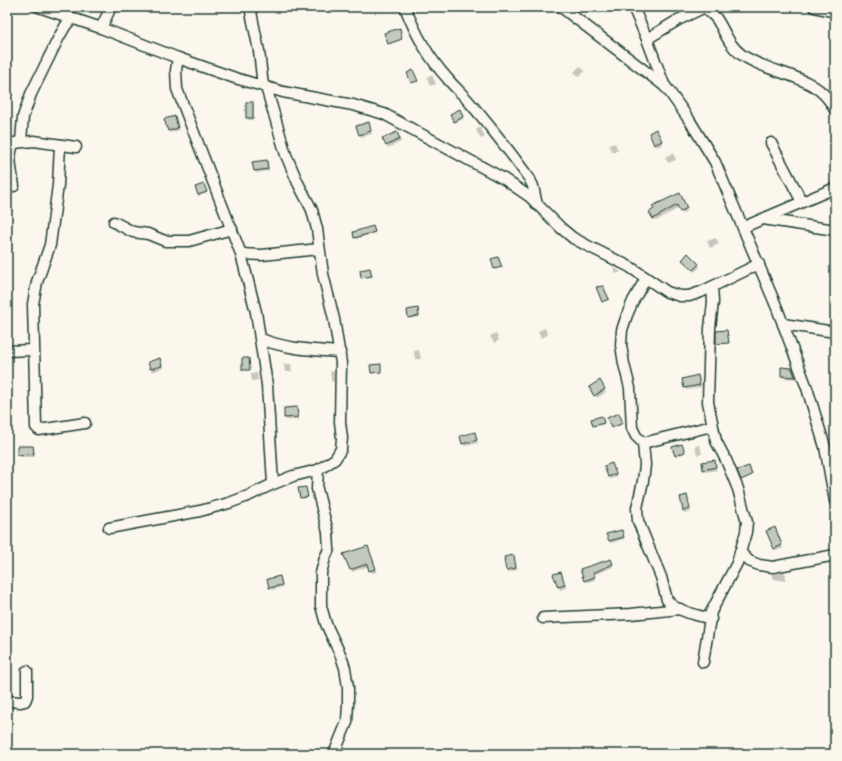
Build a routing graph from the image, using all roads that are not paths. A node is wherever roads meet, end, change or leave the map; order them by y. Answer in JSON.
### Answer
{"nodes":[{"id":1,"x":39,"y":7,"type":"edge"},
{"id":2,"x":111,"y":7,"type":"edge"},
{"id":3,"x":250,"y":7,"type":"edge"},
{"id":4,"x":404,"y":7,"type":"edge"},
{"id":5,"x":561,"y":7,"type":"edge"},
{"id":6,"x":633,"y":7,"type":"edge"},
{"id":7,"x":705,"y":7,"type":"edge"},
{"id":8,"x":814,"y":7,"type":"edge"},
{"id":9,"x":835,"y":12,"type":"edge"},
{"id":10,"x":73,"y":18,"type":"junction"},
{"id":11,"x":101,"y":28,"type":"junction"},
{"id":12,"x":647,"y":39,"type":"junction"},
{"id":13,"x":178,"y":58,"type":"junction"},
{"id":14,"x":264,"y":87,"type":"junction"},
{"id":15,"x":666,"y":87,"type":"junction"},
{"id":16,"x":835,"y":110,"type":"edge"},
{"id":17,"x":21,"y":141,"type":"junction"},
{"id":18,"x":771,"y":143,"type":"dead end"},
{"id":19,"x":60,"y":146,"type":"junction"},
{"id":20,"x":76,"y":148,"type":"dead end"},
{"id":21,"x":14,"y":186,"type":"dead end"},
{"id":22,"x":835,"y":188,"type":"edge"},
{"id":23,"x":802,"y":202,"type":"junction"},
{"id":24,"x":537,"y":205,"type":"junction"},
{"id":25,"x":763,"y":219,"type":"junction"},
{"id":26,"x":114,"y":222,"type":"dead end"},
{"id":27,"x":744,"y":227,"type":"junction"},
{"id":28,"x":232,"y":229,"type":"junction"},
{"id":29,"x":835,"y":230,"type":"edge"},
{"id":30,"x":320,"y":248,"type":"junction"},
{"id":31,"x":241,"y":254,"type":"junction"},
{"id":32,"x":759,"y":264,"type":"junction"},
{"id":33,"x":646,"y":278,"type":"junction"},
{"id":34,"x":712,"y":287,"type":"junction"},
{"id":35,"x":783,"y":324,"type":"junction"},
{"id":36,"x":834,"y":329,"type":"edge"},
{"id":37,"x":261,"y":339,"type":"junction"},
{"id":38,"x":33,"y":350,"type":"junction"},
{"id":39,"x":7,"y":351,"type":"edge"},
{"id":40,"x":340,"y":352,"type":"junction"},
{"id":41,"x":85,"y":424,"type":"dead end"},
{"id":42,"x":712,"y":426,"type":"junction"},
{"id":43,"x":643,"y":443,"type":"junction"},
{"id":44,"x":318,"y":470,"type":"junction"},
{"id":45,"x":833,"y":482,"type":"edge"},
{"id":46,"x":273,"y":484,"type":"junction"},
{"id":47,"x":835,"y":500,"type":"edge"},
{"id":48,"x":109,"y":528,"type":"dead end"},
{"id":49,"x":740,"y":552,"type":"junction"},
{"id":50,"x":835,"y":555,"type":"edge"},
{"id":51,"x":680,"y":609,"type":"junction"},
{"id":52,"x":543,"y":618,"type":"dead end"},
{"id":53,"x":710,"y":619,"type":"junction"},
{"id":54,"x":703,"y":662,"type":"dead end"},
{"id":55,"x":28,"y":671,"type":"dead end"},
{"id":56,"x":7,"y":701,"type":"edge"},
{"id":57,"x":334,"y":754,"type":"edge"}],
"edges":[{"from":1,"to":10,"type":"street"},
{"from":2,"to":11,"type":"street"},
{"from":3,"to":14,"type":"street"},
{"from":4,"to":24,"type":"street"},
{"from":5,"to":15,"type":"street"},
{"from":6,"to":12,"type":"street"},
{"from":7,"to":12,"type":"street"},
{"from":7,"to":16,"type":"street"},
{"from":8,"to":9,"type":"street"},
{"from":10,"to":11,"type":"street"},
{"from":10,"to":17,"type":"street"},
{"from":11,"to":13,"type":"street"},
{"from":12,"to":15,"type":"street"},
{"from":13,"to":14,"type":"street"},
{"from":13,"to":28,"type":"street"},
{"from":14,"to":24,"type":"street"},
{"from":14,"to":30,"type":"street"},
{"from":15,"to":27,"type":"street"},
{"from":17,"to":19,"type":"street"},
{"from":17,"to":21,"type":"street"},
{"from":18,"to":23,"type":"street"},
{"from":19,"to":20,"type":"street"},
{"from":19,"to":38,"type":"street"},
{"from":22,"to":23,"type":"street"},
{"from":23,"to":25,"type":"street"},
{"from":24,"to":33,"type":"street"},
{"from":25,"to":27,"type":"street"},
{"from":25,"to":29,"type":"street"},
{"from":26,"to":28,"type":"street"},
{"from":27,"to":32,"type":"street"},
{"from":28,"to":31,"type":"street"},
{"from":30,"to":31,"type":"street"},
{"from":30,"to":40,"type":"street"},
{"from":31,"to":37,"type":"street"},
{"from":32,"to":34,"type":"street"},
{"from":32,"to":35,"type":"street"},
{"from":33,"to":34,"type":"street"},
{"from":33,"to":43,"type":"street"},
{"from":34,"to":42,"type":"street"},
{"from":35,"to":36,"type":"street"},
{"from":35,"to":45,"type":"street"},
{"from":37,"to":40,"type":"street"},
{"from":37,"to":46,"type":"street"},
{"from":38,"to":39,"type":"street"},
{"from":38,"to":41,"type":"street"},
{"from":40,"to":44,"type":"street"},
{"from":42,"to":43,"type":"street"},
{"from":42,"to":49,"type":"street"},
{"from":43,"to":51,"type":"street"},
{"from":44,"to":46,"type":"street"},
{"from":44,"to":57,"type":"street"},
{"from":45,"to":47,"type":"street"},
{"from":46,"to":48,"type":"street"},
{"from":49,"to":50,"type":"street"},
{"from":49,"to":53,"type":"street"},
{"from":51,"to":52,"type":"street"},
{"from":51,"to":53,"type":"street"},
{"from":53,"to":54,"type":"street"},
{"from":55,"to":56,"type":"street"}]}
